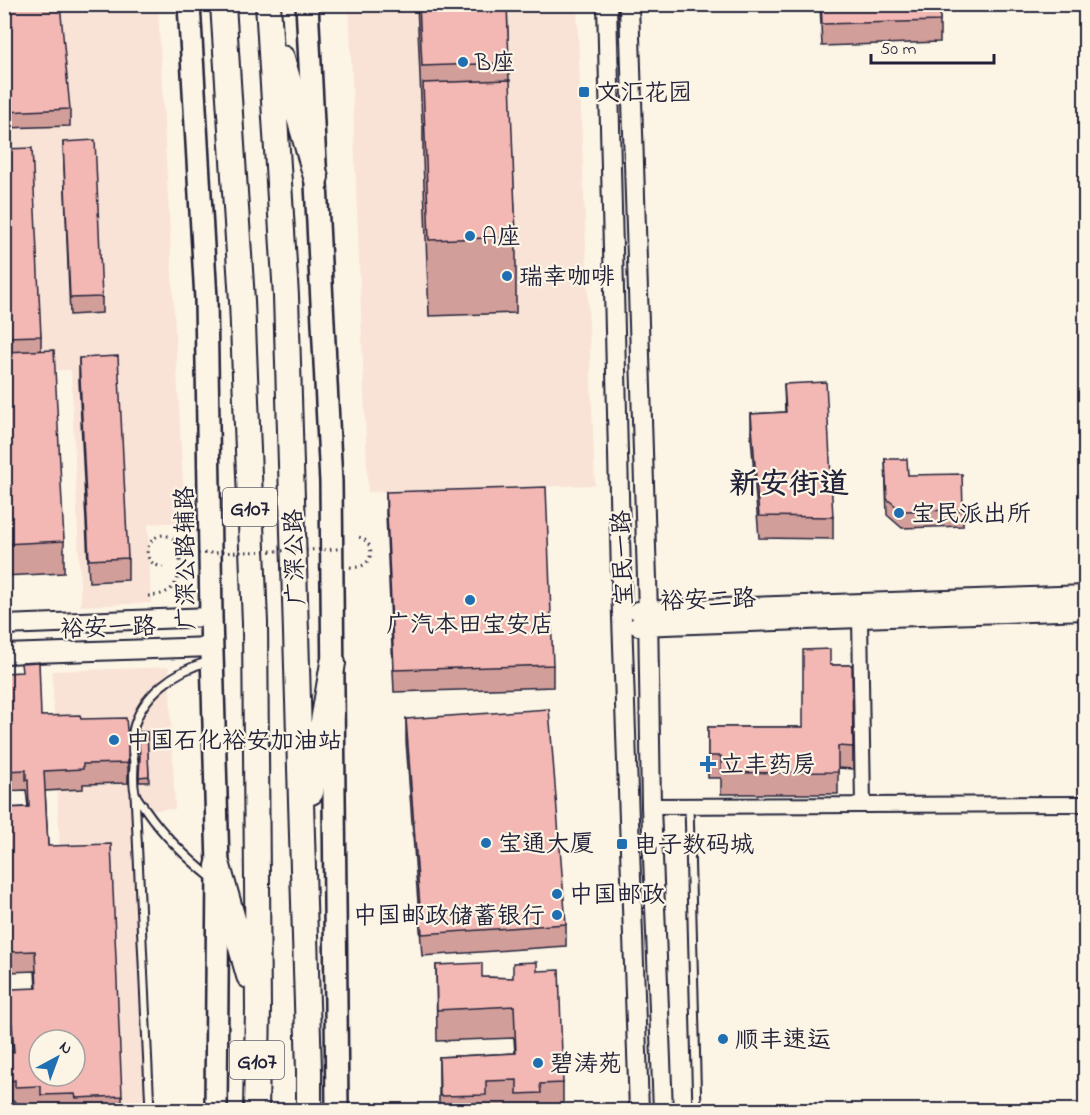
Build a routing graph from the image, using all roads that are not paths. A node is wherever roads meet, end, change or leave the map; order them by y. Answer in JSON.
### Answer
{"nodes":[{"id":1,"x":189,"y":4,"type":"edge"},
{"id":2,"x":223,"y":4,"type":"edge"},
{"id":3,"x":307,"y":4,"type":"edge"},
{"id":4,"x":607,"y":4,"type":"edge"},
{"id":5,"x":629,"y":4,"type":"edge"},
{"id":6,"x":268,"y":8,"type":"edge"},
{"id":7,"x":316,"y":177,"type":"junction"},
{"id":8,"x":1086,"y":595,"type":"edge"},
{"id":9,"x":1086,"y":610,"type":"edge"},
{"id":10,"x":211,"y":617,"type":"junction"},
{"id":11,"x":622,"y":617,"type":"junction"},
{"id":12,"x":648,"y":618,"type":"junction"},
{"id":13,"x":860,"y":618,"type":"junction"},
{"id":14,"x":4,"y":625,"type":"edge"},
{"id":15,"x":4,"y":654,"type":"edge"},
{"id":16,"x":213,"y":654,"type":"junction"},
{"id":17,"x":333,"y":663,"type":"junction"},
{"id":18,"x":135,"y":794,"type":"junction"},
{"id":19,"x":1086,"y":804,"type":"edge"},
{"id":20,"x":863,"y":805,"type":"junction"},
{"id":21,"x":651,"y":806,"type":"junction"},
{"id":22,"x":689,"y":806,"type":"junction"},
{"id":23,"x":302,"y":845,"type":"junction"},
{"id":24,"x":218,"y":875,"type":"junction"},
{"id":25,"x":258,"y":1009,"type":"junction"},
{"id":26,"x":150,"y":1110,"type":"edge"},
{"id":27,"x":216,"y":1110,"type":"edge"},
{"id":28,"x":256,"y":1110,"type":"edge"},
{"id":29,"x":309,"y":1110,"type":"edge"},
{"id":30,"x":337,"y":1110,"type":"edge"},
{"id":31,"x":639,"y":1110,"type":"edge"},
{"id":32,"x":663,"y":1110,"type":"edge"},
{"id":33,"x":697,"y":1110,"type":"edge"}],
"edges":[{"from":1,"to":10,"type":"main road","name":"广深公路辅路"},
{"from":2,"to":25,"type":"highway","name":"广深公路","number":"G107"},
{"from":3,"to":7,"type":"main road"},
{"from":4,"to":11,"type":"main road","name":"宝民一路"},
{"from":5,"to":12,"type":"main road","name":"宝民一路"},
{"from":6,"to":7,"type":"highway"},
{"from":6,"to":23,"type":"highway","name":"广深公路","number":"G107"},
{"from":7,"to":17,"type":"main road"},
{"from":8,"to":12,"type":"main road","name":"裕安二路"},
{"from":9,"to":13,"type":"main road","name":"裕安二路"},
{"from":10,"to":14,"type":"main road","name":"裕安一路"},
{"from":10,"to":16,"type":"main road","name":"广深公路辅路"},
{"from":11,"to":12,"type":"main road","name":"裕安二路"},
{"from":11,"to":31,"type":"main road","name":"宝民一路"},
{"from":12,"to":13,"type":"main road","name":"裕安二路"},
{"from":12,"to":21,"type":"main road","name":"宝民一路"},
{"from":13,"to":20,"type":"street"},
{"from":15,"to":16,"type":"main road","name":"裕安一路"},
{"from":16,"to":18,"type":"lane"},
{"from":16,"to":24,"type":"main road","name":"广深公路辅路"},
{"from":17,"to":23,"type":"highway"},
{"from":17,"to":30,"type":"main road"},
{"from":18,"to":24,"type":"lane"},
{"from":18,"to":26,"type":"lane"},
{"from":19,"to":20,"type":"street"},
{"from":20,"to":22,"type":"street"},
{"from":21,"to":22,"type":"street"},
{"from":21,"to":32,"type":"main road","name":"宝民一路"},
{"from":22,"to":33,"type":"lane"},
{"from":23,"to":29,"type":"highway","name":"广深公路","number":"G107"},
{"from":24,"to":25,"type":"highway"},
{"from":24,"to":27,"type":"main road","name":"广深公路辅路"},
{"from":25,"to":28,"type":"highway","name":"广深公路","number":"G107"}]}
